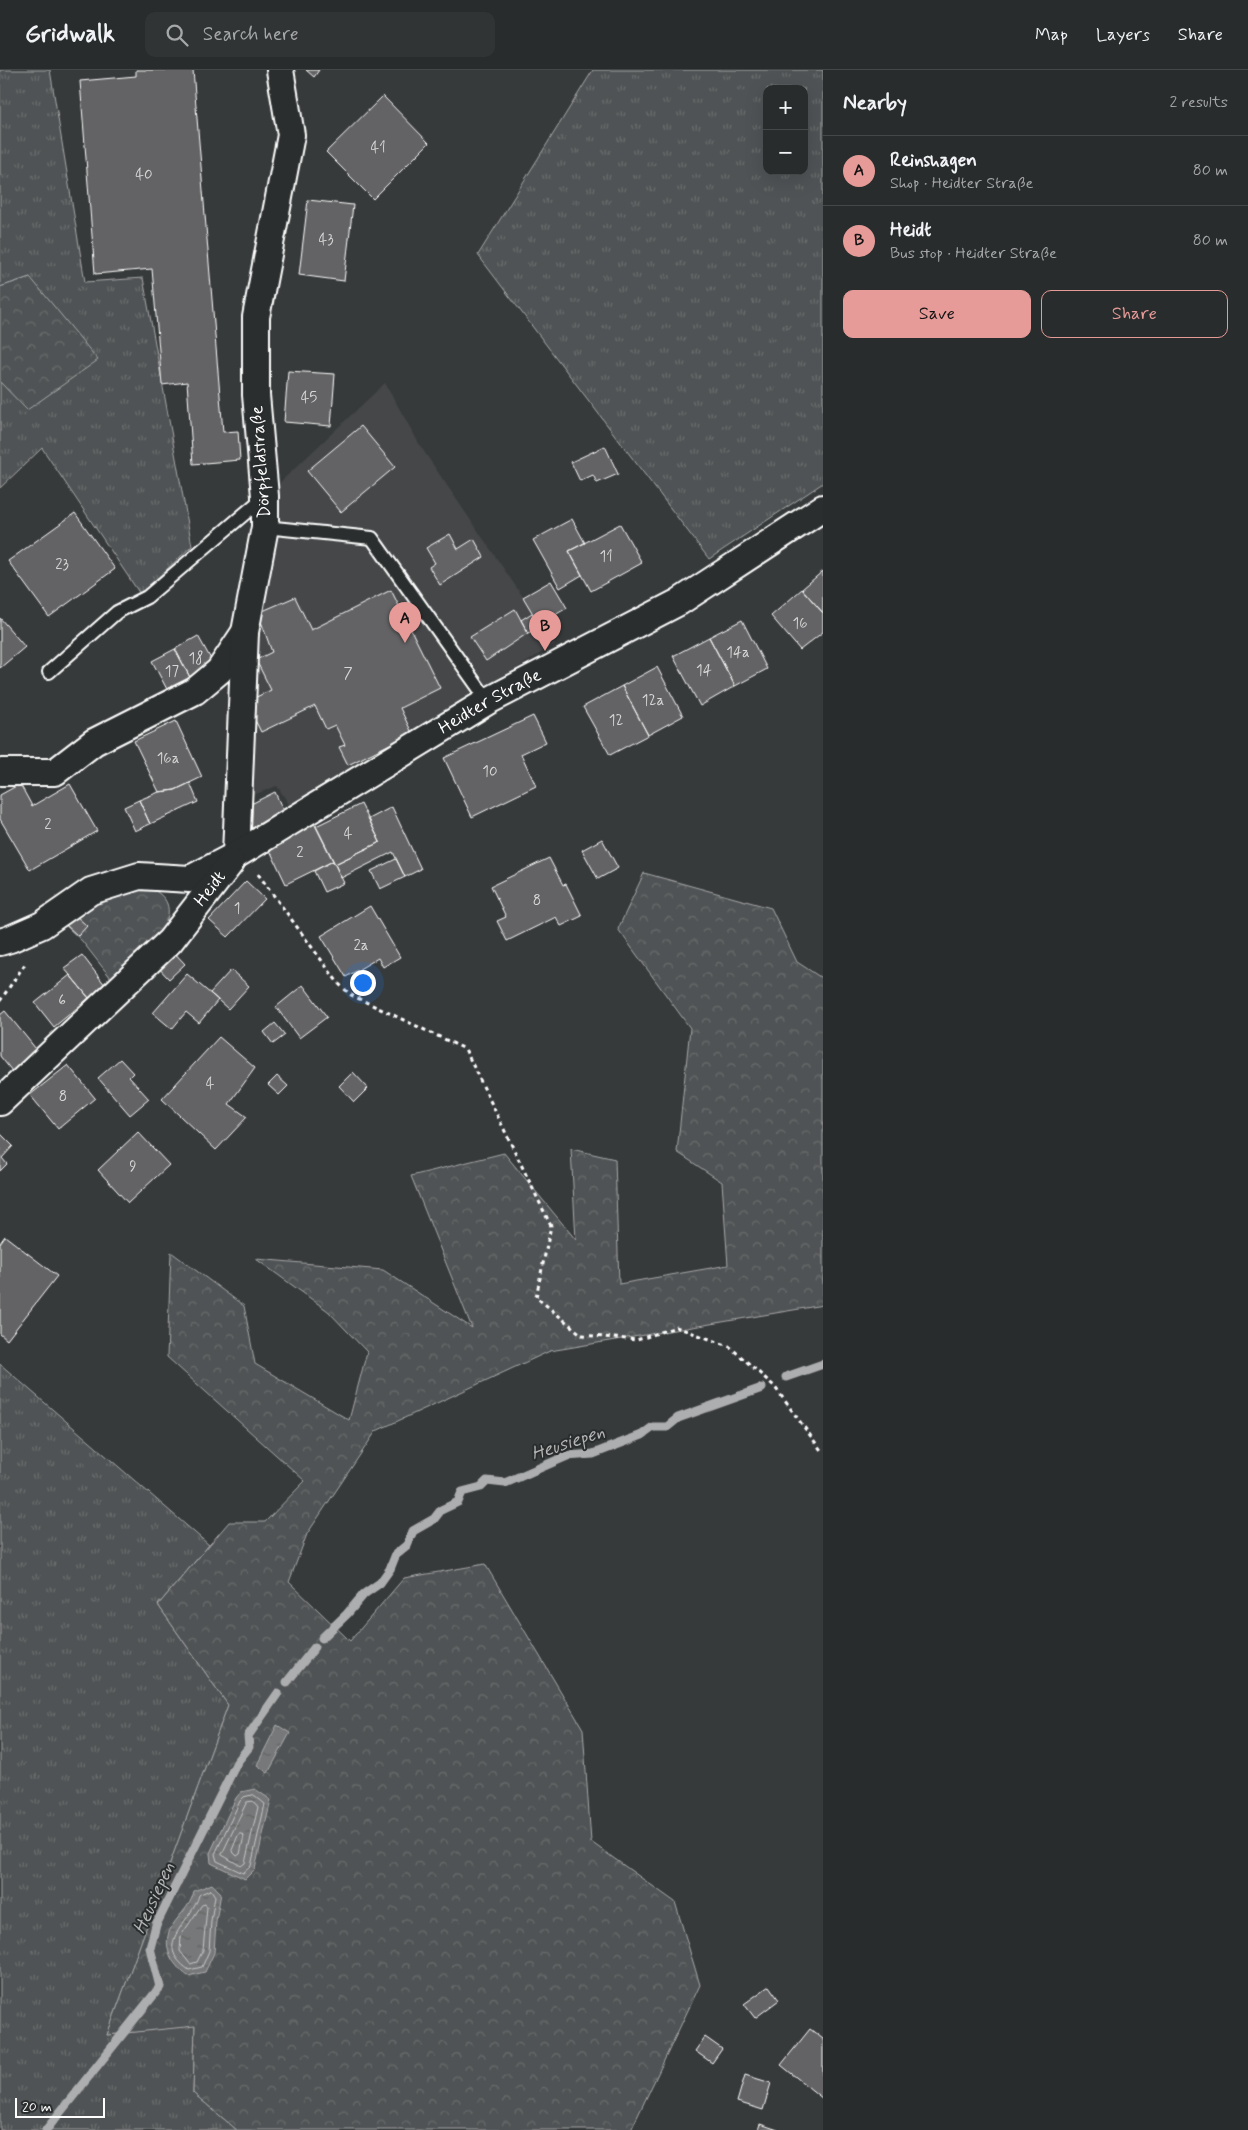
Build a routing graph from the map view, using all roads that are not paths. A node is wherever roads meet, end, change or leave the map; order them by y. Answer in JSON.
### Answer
{"nodes":[{"id":1,"x":280,"y":70,"type":"edge"},
{"id":2,"x":265,"y":496,"type":"junction"},
{"id":3,"x":823,"y":508,"type":"edge"},
{"id":4,"x":265,"y":527,"type":"junction"},
{"id":5,"x":245,"y":632,"type":"junction"},
{"id":6,"x":48,"y":672,"type":"dead end"},
{"id":7,"x":488,"y":701,"type":"junction"},
{"id":8,"x":0,"y":772,"type":"edge"},
{"id":9,"x":236,"y":855,"type":"junction"},
{"id":10,"x":0,"y":942,"type":"edge"},
{"id":11,"x":0,"y":1102,"type":"edge"}],
"edges":[{"from":1,"to":2,"type":"street","name":"Dörpfeldstraße"},
{"from":2,"to":4,"type":"street","name":"Dörpfeldstraße"},
{"from":2,"to":6,"type":"lane"},
{"from":3,"to":7,"type":"street","name":"Heidter Straße"},
{"from":4,"to":5,"type":"street","name":"Dörpfeldstraße"},
{"from":4,"to":7,"type":"lane"},
{"from":5,"to":8,"type":"street"},
{"from":5,"to":9,"type":"street","name":"Dörpfeldstraße"},
{"from":7,"to":9,"type":"street","name":"Heidter Straße"},
{"from":9,"to":10,"type":"street","name":"Heidt"},
{"from":9,"to":11,"type":"street","name":"Heidt"}]}
